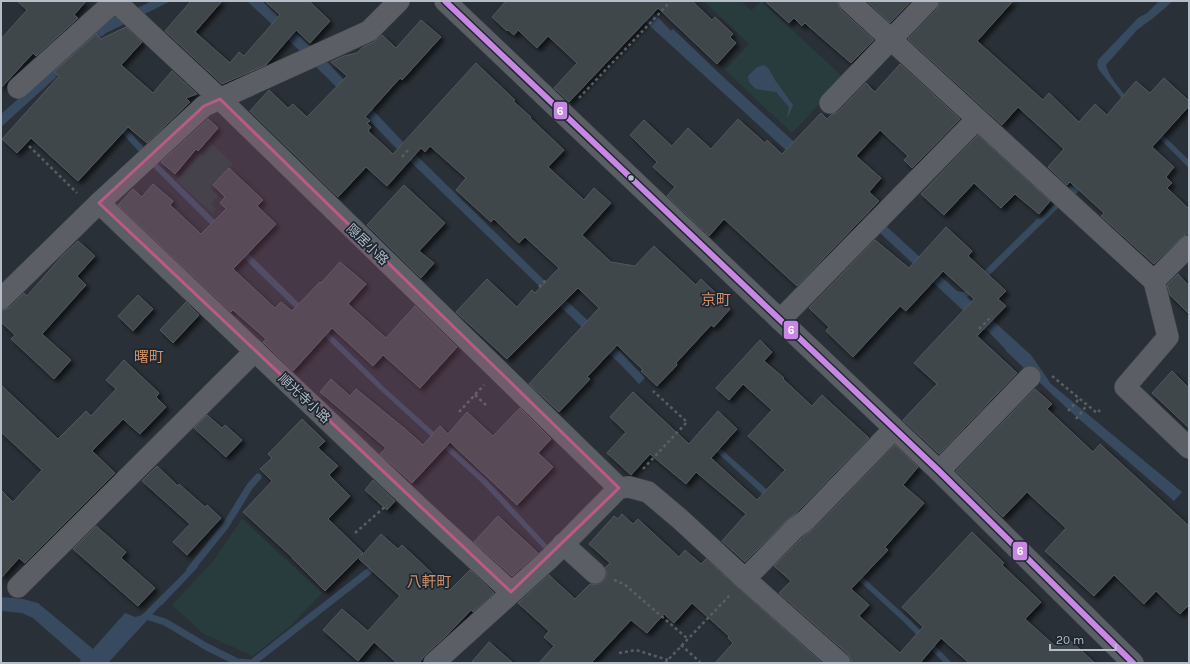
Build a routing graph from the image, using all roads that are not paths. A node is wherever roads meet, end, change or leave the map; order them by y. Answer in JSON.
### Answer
{"nodes":[{"id":1,"x":399,"y":1,"type":"edge"},
{"id":2,"x":445,"y":1,"type":"edge"},
{"id":3,"x":849,"y":1,"type":"edge"},
{"id":4,"x":928,"y":1,"type":"edge"},
{"id":5,"x":117,"y":3,"type":"edge"},
{"id":6,"x":892,"y":40,"type":"junction"},
{"id":7,"x":18,"y":88,"type":"dead end"},
{"id":8,"x":220,"y":99,"type":"junction"},
{"id":9,"x":830,"y":103,"type":"dead end"},
{"id":10,"x":977,"y":119,"type":"junction"},
{"id":11,"x":96,"y":206,"type":"junction"},
{"id":12,"x":1189,"y":246,"type":"edge"},
{"id":13,"x":1154,"y":281,"type":"junction"},
{"id":14,"x":1,"y":299,"type":"edge"},
{"id":15,"x":780,"y":320,"type":"junction"},
{"id":16,"x":255,"y":352,"type":"junction"},
{"id":17,"x":1038,"y":375,"type":"road end"},
{"id":18,"x":894,"y":429,"type":"junction"},
{"id":19,"x":1189,"y":448,"type":"edge"},
{"id":20,"x":939,"y":471,"type":"junction"},
{"id":21,"x":624,"y":488,"type":"junction"},
{"id":22,"x":560,"y":551,"type":"junction"},
{"id":23,"x":595,"y":574,"type":"road end"},
{"id":24,"x":745,"y":579,"type":"junction"},
{"id":25,"x":18,"y":587,"type":"dead end"},
{"id":26,"x":511,"y":592,"type":"junction"},
{"id":27,"x":1128,"y":662,"type":"edge"},
{"id":28,"x":434,"y":663,"type":"edge"},
{"id":29,"x":840,"y":663,"type":"edge"}],
"edges":[{"from":1,"to":8,"type":"street"},
{"from":2,"to":15,"type":"street"},
{"from":3,"to":6,"type":"street"},
{"from":4,"to":6,"type":"street"},
{"from":5,"to":7,"type":"street"},
{"from":5,"to":8,"type":"street","name":"隠居小路"},
{"from":6,"to":9,"type":"street"},
{"from":6,"to":10,"type":"street"},
{"from":8,"to":11,"type":"street"},
{"from":8,"to":21,"type":"street","name":"隠居小路"},
{"from":10,"to":13,"type":"street"},
{"from":10,"to":15,"type":"street"},
{"from":11,"to":14,"type":"street"},
{"from":11,"to":16,"type":"street","name":"順光寺小路"},
{"from":12,"to":13,"type":"street"},
{"from":13,"to":19,"type":"street"},
{"from":15,"to":18,"type":"street"},
{"from":16,"to":25,"type":"street"},
{"from":16,"to":26,"type":"street","name":"順光寺小路"},
{"from":17,"to":20,"type":"street"},
{"from":18,"to":20,"type":"street"},
{"from":18,"to":24,"type":"street"},
{"from":20,"to":27,"type":"street"},
{"from":21,"to":22,"type":"street"},
{"from":21,"to":24,"type":"street"},
{"from":22,"to":23,"type":"street"},
{"from":22,"to":26,"type":"street"},
{"from":24,"to":29,"type":"street"},
{"from":26,"to":28,"type":"street"}]}
